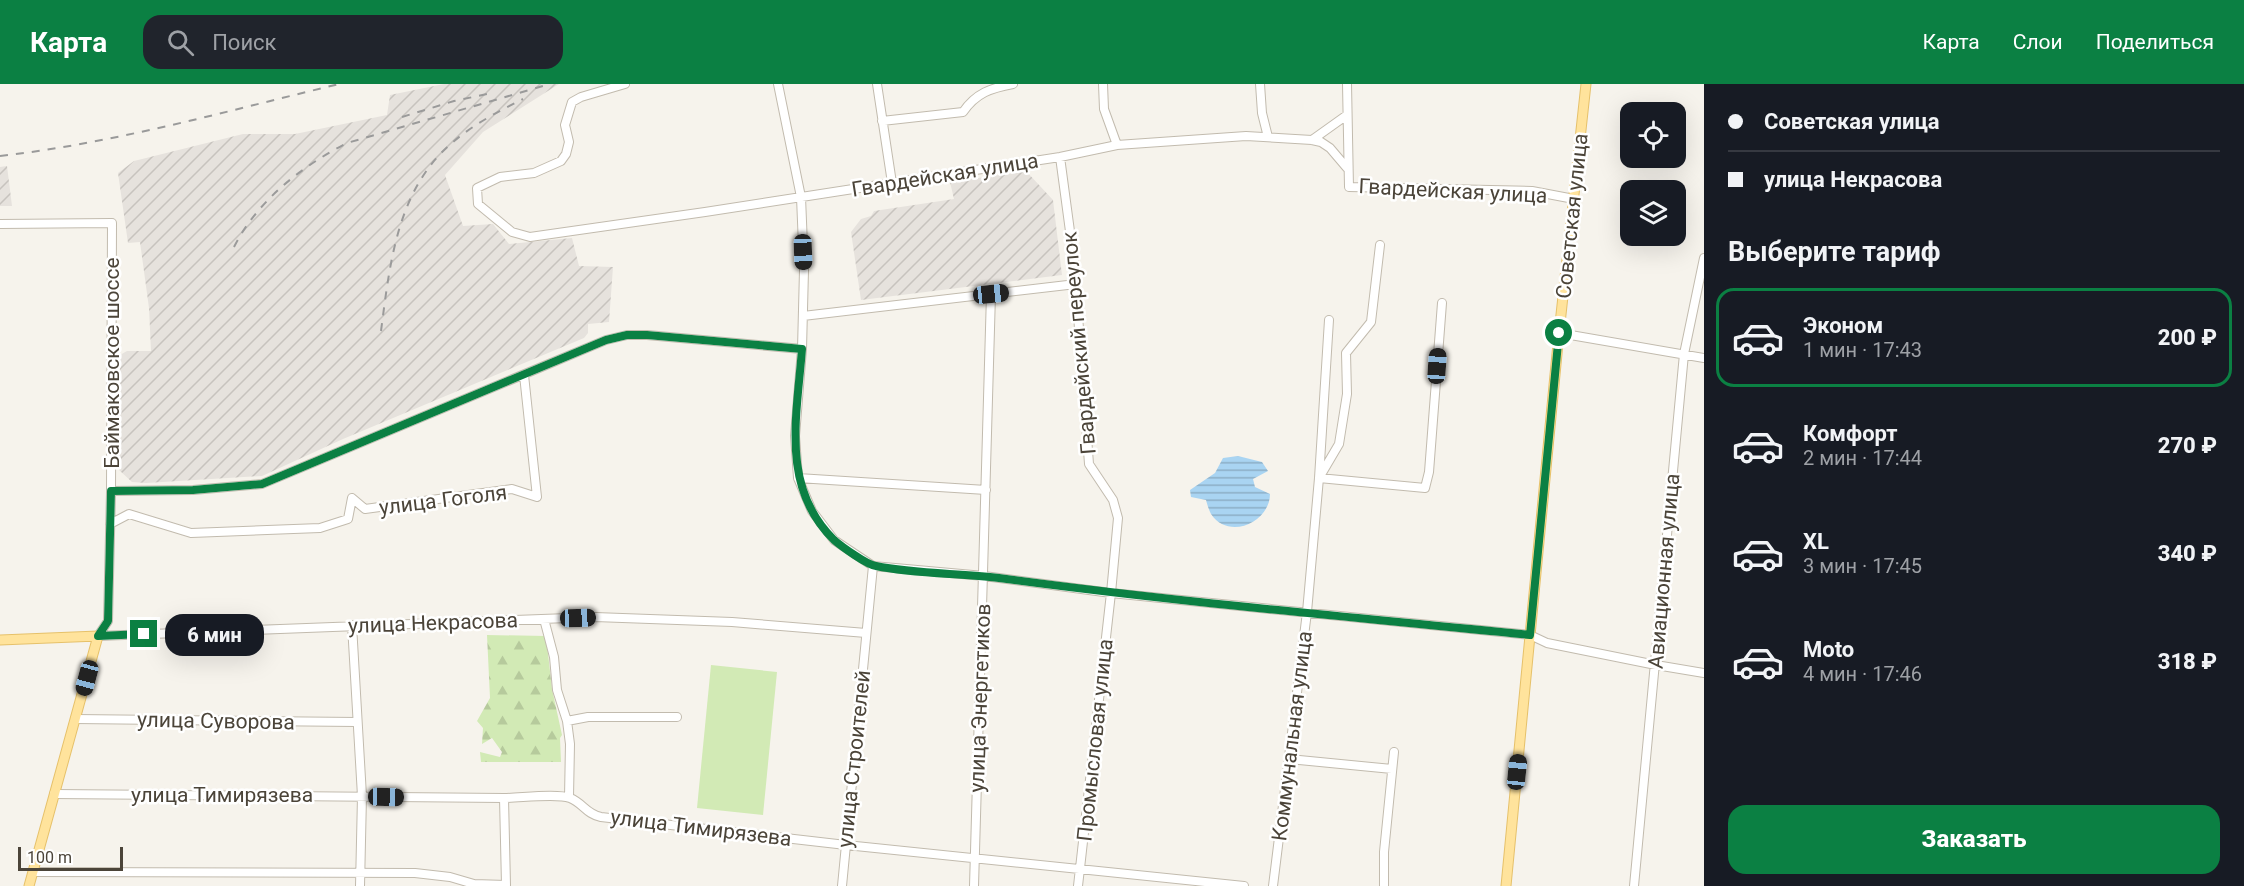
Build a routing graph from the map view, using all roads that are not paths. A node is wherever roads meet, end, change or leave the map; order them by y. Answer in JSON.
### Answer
{"nodes":[{"id":1,"x":625,"y":84,"type":"edge"},
{"id":2,"x":778,"y":84,"type":"edge"},
{"id":3,"x":876,"y":84,"type":"edge"},
{"id":4,"x":1012,"y":84,"type":"edge"},
{"id":5,"x":1103,"y":84,"type":"edge"},
{"id":6,"x":1260,"y":84,"type":"edge"},
{"id":7,"x":1347,"y":84,"type":"edge"},
{"id":8,"x":1586,"y":84,"type":"edge"},
{"id":9,"x":1347,"y":115,"type":"junction"},
{"id":10,"x":882,"y":121,"type":"junction"},
{"id":11,"x":1268,"y":137,"type":"junction"},
{"id":12,"x":1312,"y":140,"type":"junction"},
{"id":13,"x":1118,"y":145,"type":"junction"},
{"id":14,"x":1060,"y":157,"type":"junction"},
{"id":15,"x":1347,"y":168,"type":"junction"},
{"id":16,"x":892,"y":183,"type":"junction"},
{"id":17,"x":801,"y":197,"type":"junction"},
{"id":18,"x":1574,"y":199,"type":"junction"},
{"id":19,"x":0,"y":224,"type":"edge"},
{"id":20,"x":1380,"y":245,"type":"dead end"},
{"id":21,"x":1704,"y":258,"type":"edge"},
{"id":22,"x":1076,"y":284,"type":"junction"},
{"id":23,"x":991,"y":294,"type":"junction"},
{"id":24,"x":1442,"y":303,"type":"dead end"},
{"id":25,"x":803,"y":316,"type":"junction"},
{"id":26,"x":1329,"y":320,"type":"dead end"},
{"id":27,"x":1559,"y":333,"type":"junction"},
{"id":28,"x":802,"y":349,"type":"junction"},
{"id":29,"x":1684,"y":354,"type":"junction"},
{"id":30,"x":1704,"y":358,"type":"edge"},
{"id":31,"x":524,"y":375,"type":"junction"},
{"id":32,"x":798,"y":478,"type":"junction"},
{"id":33,"x":1319,"y":478,"type":"junction"},
{"id":34,"x":986,"y":490,"type":"junction"},
{"id":35,"x":111,"y":491,"type":"junction"},
{"id":36,"x":110,"y":524,"type":"junction"},
{"id":37,"x":873,"y":566,"type":"junction"},
{"id":38,"x":984,"y":576,"type":"junction"},
{"id":39,"x":1112,"y":593,"type":"junction"},
{"id":40,"x":1307,"y":612,"type":"junction"},
{"id":41,"x":544,"y":619,"type":"junction"},
{"id":42,"x":352,"y":626,"type":"junction"},
{"id":43,"x":866,"y":633,"type":"junction"},
{"id":44,"x":1530,"y":635,"type":"junction"},
{"id":45,"x":98,"y":636,"type":"junction"},
{"id":46,"x":0,"y":640,"type":"edge"},
{"id":47,"x":1656,"y":666,"type":"junction"},
{"id":48,"x":1704,"y":673,"type":"edge"},
{"id":49,"x":677,"y":717,"type":"dead end"},
{"id":50,"x":75,"y":719,"type":"junction"},
{"id":51,"x":567,"y":721,"type":"junction"},
{"id":52,"x":357,"y":722,"type":"junction"},
{"id":53,"x":1394,"y":752,"type":"dead end"},
{"id":54,"x":1289,"y":759,"type":"junction"},
{"id":55,"x":1392,"y":769,"type":"junction"},
{"id":56,"x":54,"y":794,"type":"junction"},
{"id":57,"x":362,"y":796,"type":"junction"},
{"id":58,"x":569,"y":797,"type":"junction"},
{"id":59,"x":504,"y":798,"type":"junction"},
{"id":60,"x":846,"y":845,"type":"junction"},
{"id":61,"x":975,"y":858,"type":"junction"},
{"id":62,"x":1080,"y":869,"type":"junction"},
{"id":63,"x":33,"y":872,"type":"junction"},
{"id":64,"x":360,"y":874,"type":"junction"},
{"id":65,"x":1180,"y":883,"type":"edge"},
{"id":66,"x":29,"y":886,"type":"edge"},
{"id":67,"x":360,"y":886,"type":"edge"},
{"id":68,"x":842,"y":886,"type":"edge"},
{"id":69,"x":974,"y":886,"type":"edge"},
{"id":70,"x":1078,"y":886,"type":"edge"},
{"id":71,"x":1244,"y":886,"type":"edge"},
{"id":72,"x":1273,"y":886,"type":"edge"},
{"id":73,"x":1384,"y":886,"type":"edge"},
{"id":74,"x":1506,"y":886,"type":"edge"},
{"id":75,"x":1634,"y":886,"type":"edge"}],
"edges":[{"from":1,"to":17,"type":"street","name":"Гвардейская улица"},
{"from":2,"to":17,"type":"street"},
{"from":3,"to":10,"type":"street"},
{"from":4,"to":10,"type":"street"},
{"from":5,"to":13,"type":"street"},
{"from":6,"to":11,"type":"street"},
{"from":7,"to":9,"type":"street"},
{"from":8,"to":18,"type":"main road","name":"Советская улица"},
{"from":9,"to":12,"type":"street"},
{"from":9,"to":15,"type":"street"},
{"from":10,"to":16,"type":"street"},
{"from":11,"to":12,"type":"street","name":"Гвардейская улица"},
{"from":11,"to":13,"type":"street","name":"Гвардейская улица"},
{"from":12,"to":15,"type":"street","name":"Гвардейская улица"},
{"from":13,"to":14,"type":"street","name":"Гвардейская улица"},
{"from":14,"to":16,"type":"street","name":"Гвардейская улица"},
{"from":14,"to":22,"type":"street","name":"Гвардейский переулок"},
{"from":15,"to":18,"type":"street","name":"Гвардейская улица"},
{"from":16,"to":17,"type":"street","name":"Гвардейская улица"},
{"from":17,"to":25,"type":"street"},
{"from":18,"to":27,"type":"main road","name":"Советская улица"},
{"from":19,"to":35,"type":"street","name":"Баймаковское шоссе"},
{"from":20,"to":33,"type":"street","name":"Коммунальная улица"},
{"from":21,"to":29,"type":"street","name":"Авиационная улица"},
{"from":22,"to":23,"type":"street"},
{"from":22,"to":39,"type":"street","name":"Гвардейский переулок"},
{"from":23,"to":25,"type":"street"},
{"from":23,"to":34,"type":"street","name":"улица Энергетиков"},
{"from":24,"to":33,"type":"street"},
{"from":25,"to":28,"type":"street"},
{"from":26,"to":33,"type":"street","name":"Коммунальная улица"},
{"from":27,"to":29,"type":"street"},
{"from":27,"to":44,"type":"main road","name":"Советская улица"},
{"from":28,"to":31,"type":"street"},
{"from":28,"to":32,"type":"street"},
{"from":29,"to":30,"type":"street"},
{"from":29,"to":47,"type":"street","name":"Авиационная улица"},
{"from":31,"to":35,"type":"street"},
{"from":31,"to":36,"type":"street","name":"улица Гоголя"},
{"from":32,"to":34,"type":"street"},
{"from":32,"to":37,"type":"street"},
{"from":33,"to":40,"type":"street","name":"Коммунальная улица"},
{"from":34,"to":38,"type":"street","name":"улица Энергетиков"},
{"from":35,"to":36,"type":"street","name":"Баймаковское шоссе"},
{"from":36,"to":45,"type":"street","name":"Баймаковское шоссе"},
{"from":37,"to":38,"type":"street"},
{"from":37,"to":43,"type":"street","name":"улица Строителей"},
{"from":38,"to":39,"type":"street"},
{"from":38,"to":61,"type":"street","name":"улица Энергетиков"},
{"from":39,"to":40,"type":"street"},
{"from":39,"to":62,"type":"street","name":"Промысловая улица"},
{"from":40,"to":44,"type":"street"},
{"from":40,"to":54,"type":"street","name":"Коммунальная улица"},
{"from":41,"to":42,"type":"street","name":"улица Некрасова"},
{"from":41,"to":43,"type":"street","name":"улица Некрасова"},
{"from":41,"to":51,"type":"street"},
{"from":42,"to":45,"type":"street","name":"улица Некрасова"},
{"from":42,"to":52,"type":"street"},
{"from":43,"to":60,"type":"street","name":"улица Строителей"},
{"from":44,"to":47,"type":"street"},
{"from":44,"to":74,"type":"main road","name":"Советская улица"},
{"from":45,"to":46,"type":"main road","name":"улица Некрасова"},
{"from":45,"to":50,"type":"main road","name":"Баймаковское шоссе"},
{"from":47,"to":48,"type":"street"},
{"from":47,"to":75,"type":"street","name":"Авиационная улица"},
{"from":49,"to":51,"type":"street"},
{"from":50,"to":52,"type":"street","name":"улица Суворова"},
{"from":50,"to":56,"type":"main road","name":"Баймаковское шоссе"},
{"from":51,"to":58,"type":"street"},
{"from":52,"to":57,"type":"street"},
{"from":53,"to":55,"type":"street"},
{"from":54,"to":55,"type":"street"},
{"from":54,"to":72,"type":"street","name":"Коммунальная улица"},
{"from":55,"to":73,"type":"street"},
{"from":56,"to":57,"type":"street","name":"улица Тимирязева"},
{"from":56,"to":63,"type":"main road","name":"Баймаковское шоссе"},
{"from":57,"to":59,"type":"street","name":"улица Тимирязева"},
{"from":57,"to":64,"type":"street"},
{"from":58,"to":59,"type":"street","name":"улица Тимирязева"},
{"from":58,"to":60,"type":"street","name":"улица Тимирязева"},
{"from":59,"to":64,"type":"street"},
{"from":60,"to":61,"type":"street","name":"улица Тимирязева"},
{"from":60,"to":68,"type":"street","name":"улица Строителей"},
{"from":61,"to":62,"type":"street","name":"улица Тимирязева"},
{"from":61,"to":69,"type":"street","name":"улица Энергетиков"},
{"from":62,"to":65,"type":"street","name":"улица Тимирязева"},
{"from":62,"to":70,"type":"street","name":"Промысловая улица"},
{"from":63,"to":64,"type":"street"},
{"from":63,"to":66,"type":"main road","name":"Баймаковское шоссе"},
{"from":64,"to":67,"type":"street"},
{"from":65,"to":71,"type":"street","name":"улица Тимирязева"}]}
